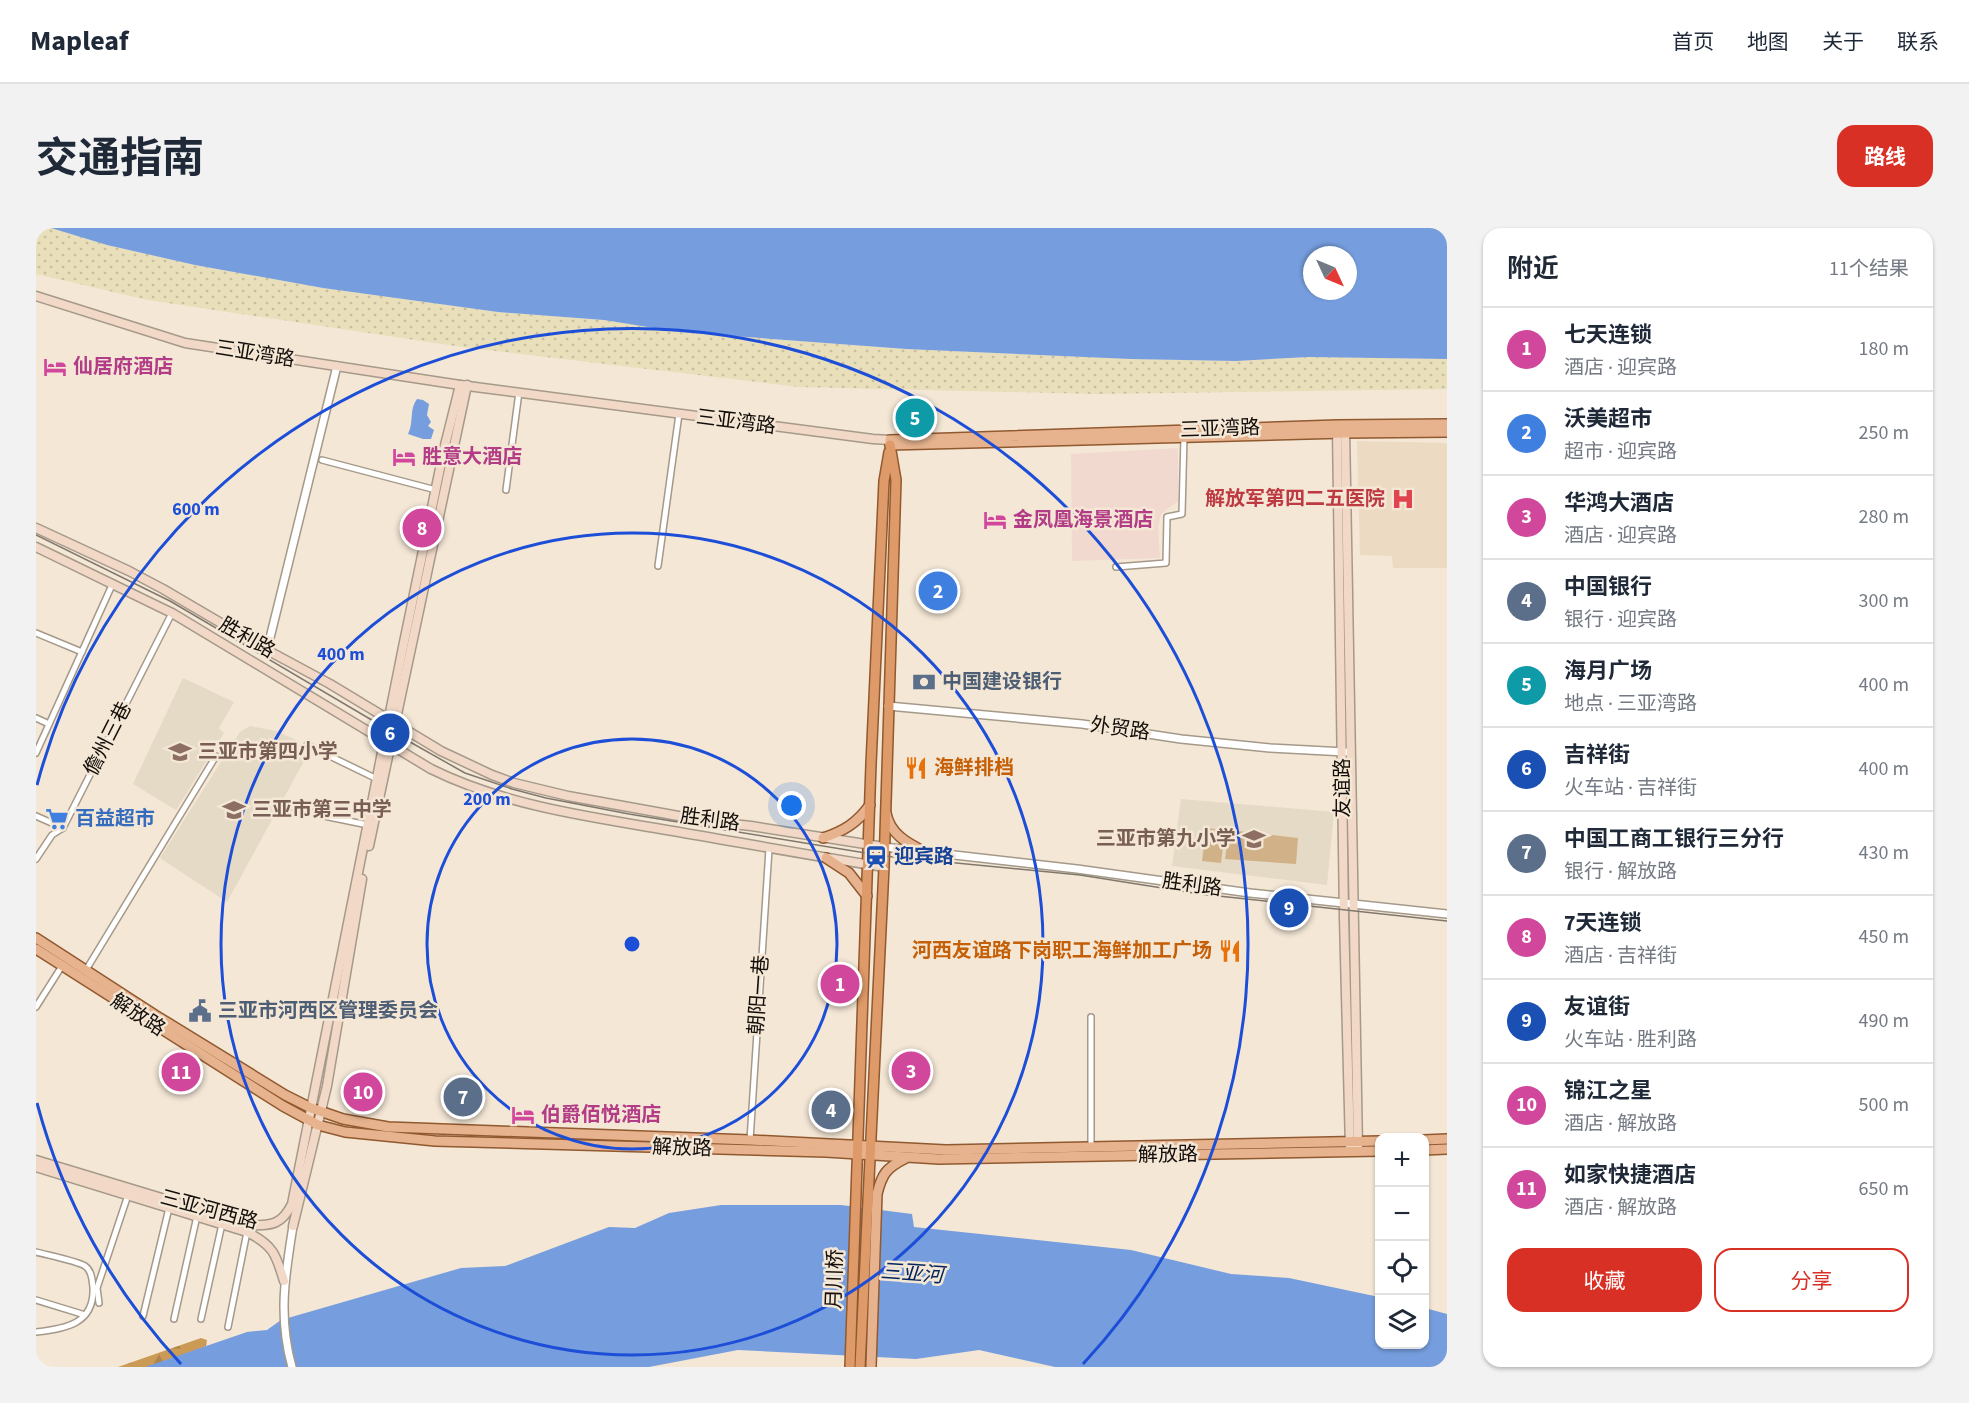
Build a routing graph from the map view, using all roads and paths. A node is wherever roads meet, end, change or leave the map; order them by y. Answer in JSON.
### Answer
{"nodes":[{"id":1,"x":36,"y":296,"type":"edge"},
{"id":2,"x":337,"y":366,"type":"junction"},
{"id":3,"x":464,"y":385,"type":"junction"},
{"id":4,"x":519,"y":392,"type":"junction"},
{"id":5,"x":679,"y":414,"type":"junction"},
{"id":6,"x":1447,"y":424,"type":"edge"},
{"id":7,"x":1341,"y":429,"type":"junction"},
{"id":8,"x":1447,"y":432,"type":"edge"},
{"id":9,"x":1184,"y":437,"type":"junction"},
{"id":10,"x":890,"y":442,"type":"junction"},
{"id":11,"x":322,"y":460,"type":"dead end"},
{"id":12,"x":436,"y":490,"type":"junction"},
{"id":13,"x":506,"y":490,"type":"dead end"},
{"id":14,"x":36,"y":528,"type":"edge"},
{"id":15,"x":36,"y":547,"type":"edge"},
{"id":16,"x":657,"y":566,"type":"dead end"},
{"id":17,"x":1116,"y":567,"type":"dead end"},
{"id":18,"x":113,"y":583,"type":"junction"},
{"id":19,"x":172,"y":613,"type":"junction"},
{"id":20,"x":36,"y":633,"type":"edge"},
{"id":21,"x":267,"y":650,"type":"junction"},
{"id":22,"x":82,"y":652,"type":"junction"},
{"id":23,"x":888,"y":706,"type":"junction"},
{"id":24,"x":36,"y":718,"type":"edge"},
{"id":25,"x":392,"y":721,"type":"junction"},
{"id":26,"x":49,"y":724,"type":"junction"},
{"id":27,"x":387,"y":743,"type":"junction"},
{"id":28,"x":307,"y":745,"type":"dead end"},
{"id":29,"x":1347,"y":752,"type":"junction"},
{"id":30,"x":36,"y":753,"type":"edge"},
{"id":31,"x":216,"y":756,"type":"dead end"},
{"id":32,"x":377,"y":779,"type":"junction"},
{"id":33,"x":286,"y":805,"type":"dead end"},
{"id":34,"x":870,"y":805,"type":"junction"},
{"id":35,"x":885,"y":810,"type":"junction"},
{"id":36,"x":36,"y":816,"type":"edge"},
{"id":37,"x":368,"y":825,"type":"junction"},
{"id":38,"x":63,"y":828,"type":"junction"},
{"id":39,"x":824,"y":838,"type":"junction"},
{"id":40,"x":869,"y":845,"type":"junction"},
{"id":41,"x":884,"y":847,"type":"junction"},
{"id":42,"x":769,"y":849,"type":"junction"},
{"id":43,"x":925,"y":852,"type":"junction"},
{"id":44,"x":826,"y":858,"type":"junction"},
{"id":45,"x":36,"y":859,"type":"edge"},
{"id":46,"x":868,"y":865,"type":"junction"},
{"id":47,"x":884,"y":867,"type":"junction"},
{"id":48,"x":867,"y":896,"type":"junction"},
{"id":49,"x":1344,"y":902,"type":"junction"},
{"id":50,"x":1354,"y":903,"type":"junction"},
{"id":51,"x":1447,"y":914,"type":"edge"},
{"id":52,"x":36,"y":938,"type":"edge"},
{"id":53,"x":36,"y":949,"type":"edge"},
{"id":54,"x":62,"y":966,"type":"junction"},
{"id":55,"x":86,"y":970,"type":"junction"},
{"id":56,"x":36,"y":1007,"type":"edge"},
{"id":57,"x":1091,"y":1017,"type":"dead end"},
{"id":58,"x":311,"y":1108,"type":"junction"},
{"id":59,"x":321,"y":1111,"type":"junction"},
{"id":60,"x":308,"y":1120,"type":"junction"},
{"id":61,"x":318,"y":1125,"type":"junction"},
{"id":62,"x":1447,"y":1139,"type":"edge"},
{"id":63,"x":750,"y":1140,"type":"junction"},
{"id":64,"x":1429,"y":1140,"type":"edge"},
{"id":65,"x":1375,"y":1142,"type":"edge"},
{"id":66,"x":1354,"y":1146,"type":"junction"},
{"id":67,"x":1091,"y":1148,"type":"junction"},
{"id":68,"x":1447,"y":1149,"type":"edge"},
{"id":69,"x":857,"y":1150,"type":"junction"},
{"id":70,"x":1375,"y":1150,"type":"edge"},
{"id":71,"x":1429,"y":1150,"type":"edge"},
{"id":72,"x":871,"y":1151,"type":"junction"},
{"id":73,"x":906,"y":1158,"type":"junction"},
{"id":74,"x":36,"y":1160,"type":"edge"},
{"id":75,"x":36,"y":1167,"type":"edge"},
{"id":76,"x":873,"y":1194,"type":"junction"},
{"id":77,"x":128,"y":1195,"type":"junction"},
{"id":78,"x":169,"y":1208,"type":"junction"},
{"id":79,"x":197,"y":1216,"type":"junction"},
{"id":80,"x":222,"y":1224,"type":"junction"},
{"id":81,"x":293,"y":1226,"type":"joint"},
{"id":82,"x":247,"y":1232,"type":"junction"},
{"id":83,"x":36,"y":1252,"type":"edge"},
{"id":84,"x":284,"y":1281,"type":"junction"},
{"id":85,"x":36,"y":1300,"type":"edge"},
{"id":86,"x":99,"y":1303,"type":"dead end"},
{"id":87,"x":85,"y":1315,"type":"junction"},
{"id":88,"x":143,"y":1316,"type":"dead end"},
{"id":89,"x":201,"y":1318,"type":"dead end"},
{"id":90,"x":174,"y":1319,"type":"dead end"},
{"id":91,"x":228,"y":1328,"type":"dead end"},
{"id":92,"x":36,"y":1332,"type":"edge"},
{"id":93,"x":292,"y":1367,"type":"edge"},
{"id":94,"x":850,"y":1367,"type":"edge"},
{"id":95,"x":860,"y":1367,"type":"edge"},
{"id":96,"x":871,"y":1367,"type":"edge"}],
"edges":[{"from":1,"to":2,"type":"main road","name":"三亚湾路"},
{"from":2,"to":3,"type":"main road","name":"三亚湾路"},
{"from":2,"to":21,"type":"street"},
{"from":3,"to":4,"type":"main road","name":"三亚湾路"},
{"from":3,"to":12,"type":"main road"},
{"from":3,"to":25,"type":"main road"},
{"from":4,"to":5,"type":"main road","name":"三亚湾路"},
{"from":4,"to":13,"type":"street"},
{"from":5,"to":10,"type":"main road","name":"三亚湾路"},
{"from":5,"to":16,"type":"street"},
{"from":6,"to":7,"type":"main road","name":"三亚湾路"},
{"from":7,"to":8,"type":"main road","name":"三亚湾路"},
{"from":7,"to":9,"type":"main road","name":"三亚湾路"},
{"from":7,"to":10,"type":"main road","name":"三亚湾路"},
{"from":7,"to":29,"type":"main road","name":"友谊路"},
{"from":9,"to":10,"type":"main road","name":"三亚湾路"},
{"from":9,"to":17,"type":"street"},
{"from":10,"to":23,"type":"highway"},
{"from":10,"to":34,"type":"highway"},
{"from":11,"to":12,"type":"street"},
{"from":12,"to":25,"type":"main road"},
{"from":14,"to":21,"type":"main road","name":"胜利路"},
{"from":15,"to":18,"type":"main road","name":"胜利路"},
{"from":18,"to":19,"type":"main road","name":"胜利路"},
{"from":18,"to":22,"type":"street"},
{"from":19,"to":27,"type":"main road","name":"胜利路"},
{"from":19,"to":38,"type":"street","name":"儋州三巷"},
{"from":20,"to":22,"type":"street"},
{"from":21,"to":25,"type":"main road","name":"胜利路"},
{"from":22,"to":26,"type":"street"},
{"from":23,"to":29,"type":"street","name":"外贸路"},
{"from":23,"to":35,"type":"highway"},
{"from":24,"to":26,"type":"street"},
{"from":25,"to":27,"type":"main road"},
{"from":25,"to":39,"type":"main road","name":"胜利路"},
{"from":26,"to":30,"type":"street"},
{"from":27,"to":32,"type":"main road"},
{"from":27,"to":42,"type":"main road","name":"胜利路"},
{"from":27,"to":59,"type":"main road"},
{"from":28,"to":32,"type":"street"},
{"from":29,"to":49,"type":"main road","name":"友谊路"},
{"from":29,"to":50,"type":"main road","name":"友谊路"},
{"from":31,"to":55,"type":"street"},
{"from":32,"to":37,"type":"main road"},
{"from":33,"to":37,"type":"street"},
{"from":34,"to":39,"type":"main road"},
{"from":34,"to":40,"type":"highway"},
{"from":35,"to":41,"type":"highway"},
{"from":35,"to":43,"type":"main road"},
{"from":36,"to":38,"type":"street"},
{"from":37,"to":58,"type":"main road"},
{"from":38,"to":45,"type":"street","name":"儋州三巷"},
{"from":39,"to":40,"type":"main road","name":"胜利路"},
{"from":40,"to":41,"type":"main road","name":"胜利路"},
{"from":40,"to":46,"type":"highway"},
{"from":41,"to":43,"type":"street","name":"胜利路"},
{"from":41,"to":47,"type":"highway"},
{"from":42,"to":44,"type":"main road","name":"胜利路"},
{"from":42,"to":63,"type":"street","name":"朝阳一巷"},
{"from":43,"to":49,"type":"street","name":"胜利路"},
{"from":44,"to":46,"type":"main road","name":"胜利路"},
{"from":44,"to":48,"type":"main road"},
{"from":46,"to":47,"type":"main road","name":"胜利路"},
{"from":46,"to":48,"type":"highway"},
{"from":47,"to":72,"type":"highway"},
{"from":48,"to":69,"type":"highway"},
{"from":49,"to":50,"type":"street","name":"胜利路"},
{"from":49,"to":66,"type":"main road","name":"友谊路"},
{"from":50,"to":51,"type":"street","name":"胜利路"},
{"from":50,"to":66,"type":"main road","name":"友谊路"},
{"from":52,"to":55,"type":"main road","name":"解放路"},
{"from":53,"to":54,"type":"main road","name":"解放路"},
{"from":54,"to":56,"type":"street"},
{"from":54,"to":60,"type":"main road","name":"解放路"},
{"from":55,"to":58,"type":"main road","name":"解放路"},
{"from":57,"to":67,"type":"street"},
{"from":58,"to":59,"type":"main road","name":"解放路"},
{"from":58,"to":60,"type":"main road"},
{"from":59,"to":61,"type":"main road"},
{"from":59,"to":63,"type":"main road","name":"解放路"},
{"from":60,"to":61,"type":"main road","name":"解放路"},
{"from":60,"to":74,"type":"main road","name":"三亚河西路"},
{"from":61,"to":69,"type":"main road","name":"解放路"},
{"from":61,"to":81,"type":"main road"},
{"from":62,"to":64,"type":"main road"},
{"from":63,"to":69,"type":"main road","name":"解放路"},
{"from":65,"to":66,"type":"main road","name":"解放路"},
{"from":66,"to":67,"type":"main road","name":"解放路"},
{"from":66,"to":70,"type":"main road","name":"解放路"},
{"from":66,"to":73,"type":"main road","name":"解放路"},
{"from":67,"to":72,"type":"main road","name":"解放路"},
{"from":68,"to":71,"type":"main road"},
{"from":69,"to":72,"type":"main road","name":"解放路"},
{"from":69,"to":94,"type":"highway","name":"月川桥"},
{"from":72,"to":73,"type":"main road","name":"解放路"},
{"from":72,"to":76,"type":"highway"},
{"from":73,"to":76,"type":"main road"},
{"from":75,"to":77,"type":"main road","name":"三亚河西路"},
{"from":76,"to":95,"type":"highway","name":"月川桥"},
{"from":76,"to":96,"type":"main road"},
{"from":77,"to":78,"type":"main road","name":"三亚河西路"},
{"from":77,"to":86,"type":"street"},
{"from":78,"to":79,"type":"main road","name":"三亚河西路"},
{"from":78,"to":88,"type":"street"},
{"from":79,"to":80,"type":"main road","name":"三亚河西路"},
{"from":79,"to":90,"type":"street"},
{"from":80,"to":82,"type":"main road","name":"三亚河西路"},
{"from":80,"to":89,"type":"street"},
{"from":81,"to":84,"type":"street"},
{"from":82,"to":84,"type":"main road","name":"三亚河西路"},
{"from":82,"to":91,"type":"street"},
{"from":83,"to":87,"type":"street"},
{"from":84,"to":93,"type":"street"},
{"from":85,"to":87,"type":"street"},
{"from":87,"to":92,"type":"street"}]}
